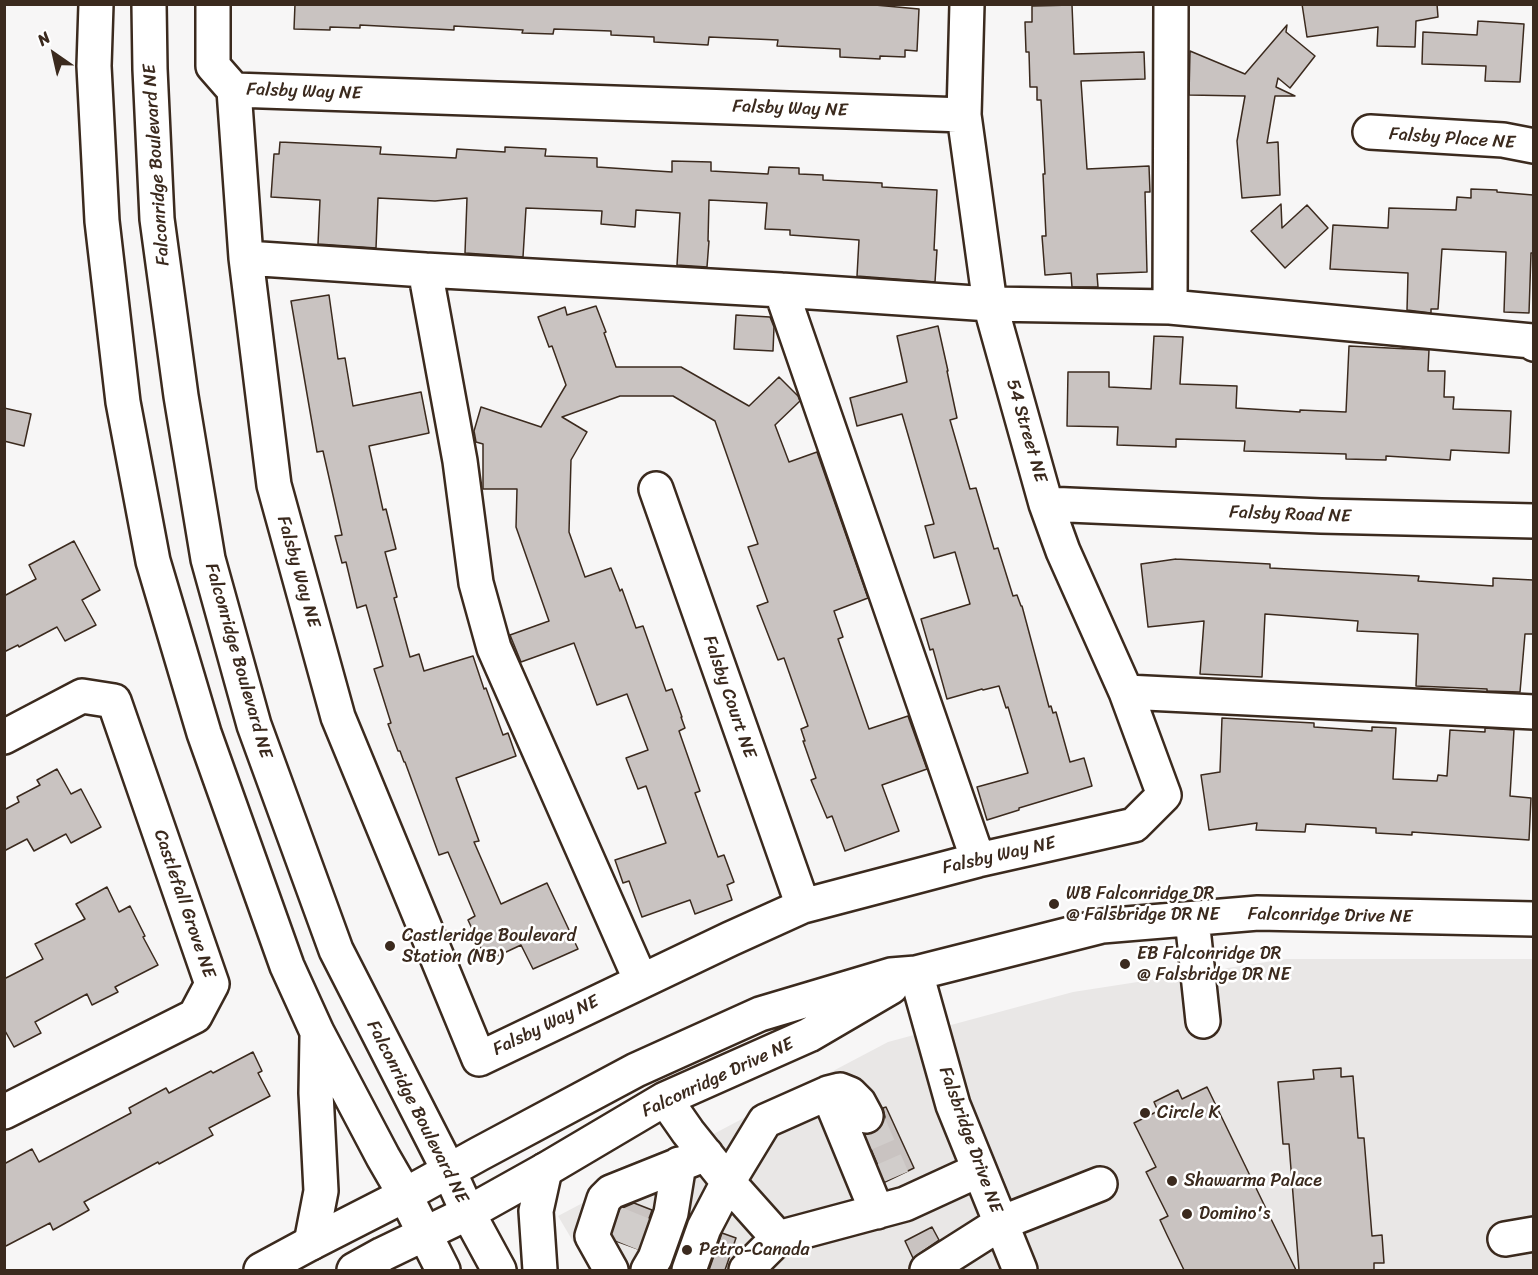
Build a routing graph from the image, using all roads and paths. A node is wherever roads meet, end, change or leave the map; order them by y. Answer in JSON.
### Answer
{"nodes":[{"id":1,"x":96,"y":4,"type":"edge"},
{"id":2,"x":149,"y":4,"type":"edge"},
{"id":3,"x":213,"y":4,"type":"edge"},
{"id":4,"x":967,"y":4,"type":"edge"},
{"id":5,"x":1171,"y":4,"type":"edge"},
{"id":6,"x":234,"y":90,"type":"junction"},
{"id":7,"x":964,"y":115,"type":"junction"},
{"id":8,"x":1370,"y":132,"type":"dead end"},
{"id":9,"x":1533,"y":146,"type":"edge"},
{"id":10,"x":246,"y":258,"type":"junction"},
{"id":11,"x":425,"y":270,"type":"junction"},
{"id":12,"x":781,"y":290,"type":"junction"},
{"id":13,"x":990,"y":304,"type":"junction"},
{"id":14,"x":1170,"y":307,"type":"junction"},
{"id":15,"x":1533,"y":344,"type":"edge"},
{"id":16,"x":656,"y":489,"type":"dead end"},
{"id":17,"x":1046,"y":504,"type":"junction"},
{"id":18,"x":1533,"y":514,"type":"edge"},
{"id":19,"x":1126,"y":692,"type":"junction"},
{"id":20,"x":1533,"y":712,"type":"edge"},
{"id":21,"x":4,"y":737,"type":"edge"},
{"id":22,"x":1134,"y":825,"type":"joint"},
{"id":23,"x":978,"y":860,"type":"junction"},
{"id":24,"x":803,"y":906,"type":"junction"},
{"id":25,"x":1192,"y":919,"type":"junction"},
{"id":26,"x":1533,"y":919,"type":"edge"},
{"id":27,"x":916,"y":973,"type":"junction"},
{"id":28,"x":641,"y":981,"type":"junction"},
{"id":29,"x":1203,"y":1021,"type":"dead end"},
{"id":30,"x":317,"y":1032,"type":"junction"},
{"id":31,"x":828,"y":1093,"type":"junction"},
{"id":32,"x":665,"y":1099,"type":"junction"},
{"id":33,"x":4,"y":1112,"type":"edge"},
{"id":34,"x":866,"y":1116,"type":"tunnel mouth"},
{"id":35,"x":692,"y":1159,"type":"junction"},
{"id":36,"x":544,"y":1170,"type":"junction"},
{"id":37,"x":979,"y":1170,"type":"junction"},
{"id":38,"x":449,"y":1171,"type":"junction"},
{"id":39,"x":728,"y":1182,"type":"junction"},
{"id":40,"x":1100,"y":1184,"type":"dead end"},
{"id":41,"x":405,"y":1195,"type":"junction"},
{"id":42,"x":892,"y":1198,"type":"junction"},
{"id":43,"x":468,"y":1213,"type":"junction"},
{"id":44,"x":1001,"y":1223,"type":"junction"},
{"id":45,"x":424,"y":1234,"type":"junction"},
{"id":46,"x":778,"y":1238,"type":"junction"},
{"id":47,"x":311,"y":1243,"type":"junction"},
{"id":48,"x":617,"y":1262,"type":"edge"},
{"id":49,"x":261,"y":1270,"type":"edge"},
{"id":50,"x":354,"y":1270,"type":"edge"},
{"id":51,"x":443,"y":1270,"type":"edge"},
{"id":52,"x":499,"y":1270,"type":"edge"},
{"id":53,"x":540,"y":1270,"type":"edge"},
{"id":54,"x":648,"y":1270,"type":"edge"},
{"id":55,"x":689,"y":1270,"type":"edge"},
{"id":56,"x":746,"y":1270,"type":"edge"},
{"id":57,"x":927,"y":1270,"type":"edge"},
{"id":58,"x":1020,"y":1270,"type":"edge"}],
"edges":[{"from":1,"to":30,"type":"street"},
{"from":2,"to":38,"type":"street","name":"Falconridge Boulevard NE"},
{"from":3,"to":6,"type":"street"},
{"from":4,"to":7,"type":"street","name":"54 Street NE"},
{"from":5,"to":14,"type":"street"},
{"from":6,"to":7,"type":"street","name":"Falsby Way NE"},
{"from":6,"to":10,"type":"street","name":"Falsby Way NE"},
{"from":7,"to":13,"type":"street","name":"54 Street NE"},
{"from":8,"to":9,"type":"street","name":"Falsby Place NE"},
{"from":10,"to":11,"type":"street"},
{"from":10,"to":28,"type":"street","name":"Falsby Way NE"},
{"from":11,"to":12,"type":"street"},
{"from":11,"to":28,"type":"street"},
{"from":12,"to":13,"type":"street"},
{"from":12,"to":23,"type":"street"},
{"from":13,"to":14,"type":"street"},
{"from":13,"to":17,"type":"street","name":"54 Street NE"},
{"from":14,"to":15,"type":"street"},
{"from":16,"to":24,"type":"street","name":"Falsby Court NE"},
{"from":17,"to":18,"type":"street","name":"Falsby Road NE"},
{"from":17,"to":19,"type":"street","name":"54 Street NE"},
{"from":19,"to":20,"type":"street"},
{"from":19,"to":22,"type":"street","name":"54 Street NE"},
{"from":21,"to":33,"type":"street","name":"Castlefall Grove NE"},
{"from":22,"to":23,"type":"street","name":"Falsby Way NE"},
{"from":23,"to":24,"type":"street","name":"Falsby Way NE"},
{"from":24,"to":28,"type":"street","name":"Falsby Way NE"},
{"from":25,"to":26,"type":"street","name":"Falconridge Drive NE"},
{"from":25,"to":27,"type":"street","name":"Falconridge Drive NE"},
{"from":25,"to":29,"type":"street"},
{"from":27,"to":32,"type":"street","name":"Falconridge Drive NE"},
{"from":27,"to":37,"type":"street","name":"Falsbridge Drive NE"},
{"from":27,"to":38,"type":"street","name":"Falconridge Drive NE"},
{"from":30,"to":41,"type":"street"},
{"from":30,"to":47,"type":"street"},
{"from":31,"to":34,"type":"street"},
{"from":31,"to":39,"type":"street"},
{"from":31,"to":42,"type":"street"},
{"from":32,"to":35,"type":"street"},
{"from":32,"to":36,"type":"street","name":"Falconridge Drive NE"},
{"from":35,"to":39,"type":"street"},
{"from":35,"to":48,"type":"street"},
{"from":35,"to":54,"type":"street"},
{"from":36,"to":43,"type":"street","name":"Falconridge Drive NE"},
{"from":36,"to":53,"type":"street"},
{"from":37,"to":42,"type":"street"},
{"from":37,"to":44,"type":"street","name":"Falsbridge Drive NE"},
{"from":38,"to":41,"type":"street","name":"Falconridge Drive NE"},
{"from":38,"to":43,"type":"street","name":"Falconridge Boulevard NE"},
{"from":39,"to":46,"type":"street"},
{"from":39,"to":55,"type":"street"},
{"from":40,"to":44,"type":"street"},
{"from":41,"to":45,"type":"street"},
{"from":41,"to":47,"type":"street","name":"Falconridge Drive NE"},
{"from":42,"to":46,"type":"street"},
{"from":43,"to":45,"type":"street","name":"Falconridge Drive NE"},
{"from":43,"to":52,"type":"street","name":"Falconridge Boulevard NE"},
{"from":44,"to":57,"type":"street"},
{"from":44,"to":58,"type":"street","name":"Falsbridge Drive NE"},
{"from":45,"to":50,"type":"street","name":"Falconridge Drive NE"},
{"from":45,"to":51,"type":"street"},
{"from":46,"to":56,"type":"street"},
{"from":47,"to":49,"type":"street","name":"Falconridge Drive NE"}]}
